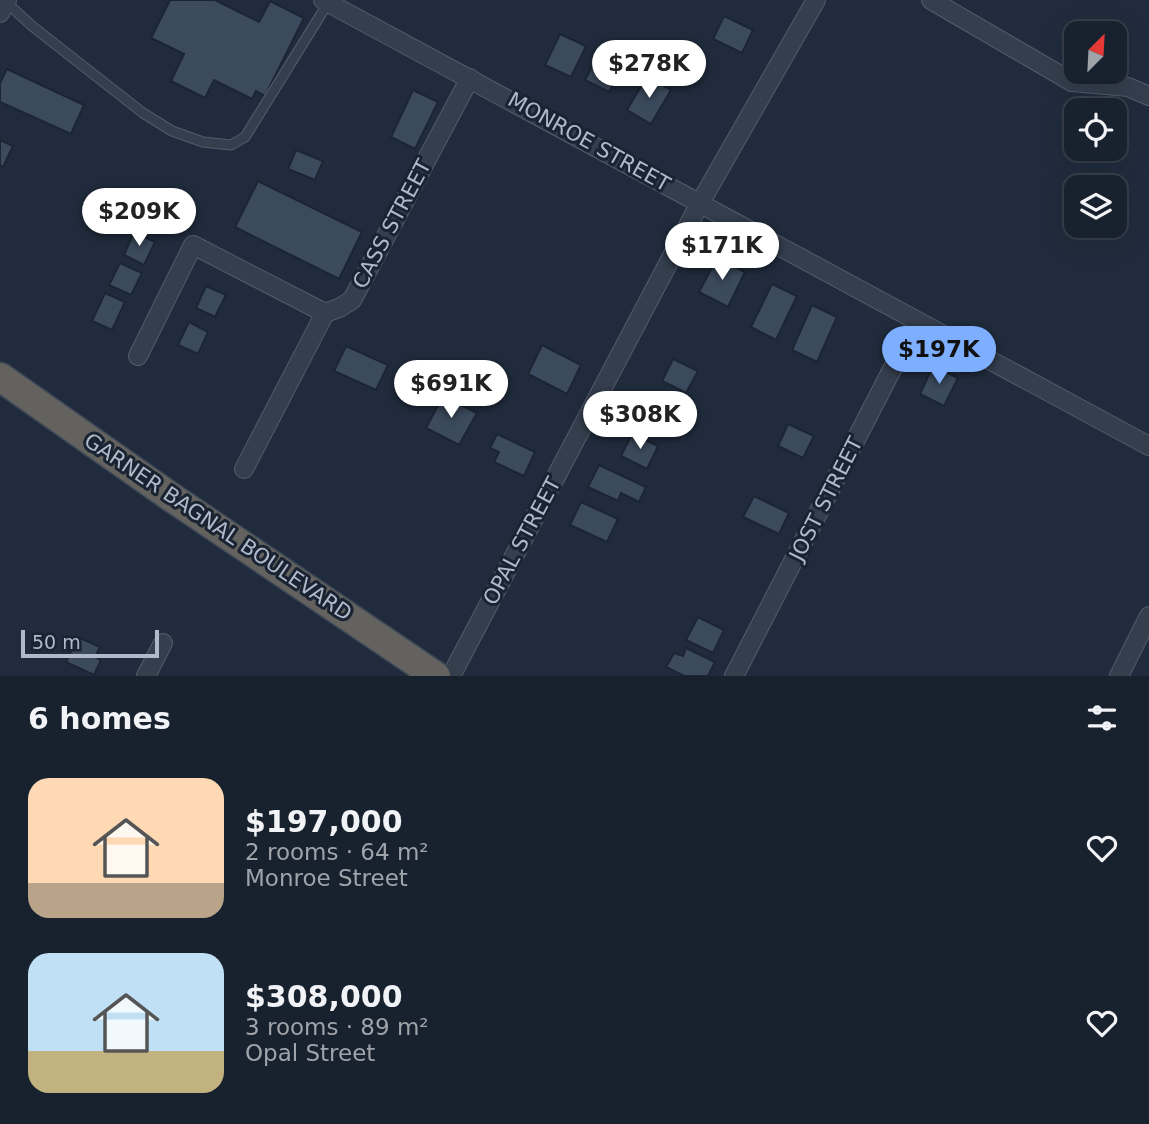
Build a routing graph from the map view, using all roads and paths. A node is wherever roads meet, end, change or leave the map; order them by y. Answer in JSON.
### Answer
{"nodes":[{"id":1,"x":816,"y":0,"type":"edge"},
{"id":2,"x":931,"y":0,"type":"edge"},
{"id":3,"x":326,"y":1,"type":"edge"},
{"id":4,"x":4,"y":5,"type":"edge"},
{"id":5,"x":470,"y":78,"type":"junction"},
{"id":6,"x":1149,"y":96,"type":"edge"},
{"id":7,"x":701,"y":203,"type":"junction"},
{"id":8,"x":325,"y":313,"type":"junction"},
{"id":9,"x":917,"y":321,"type":"junction"},
{"id":10,"x":138,"y":356,"type":"dead end"},
{"id":11,"x":0,"y":377,"type":"edge"},
{"id":12,"x":1149,"y":446,"type":"edge"},
{"id":13,"x":244,"y":469,"type":"dead end"},
{"id":14,"x":1149,"y":616,"type":"edge"},
{"id":15,"x":163,"y":643,"type":"dead end"},
{"id":16,"x":146,"y":676,"type":"edge"},
{"id":17,"x":436,"y":676,"type":"edge"},
{"id":18,"x":451,"y":676,"type":"edge"},
{"id":19,"x":734,"y":676,"type":"edge"},
{"id":20,"x":1119,"y":676,"type":"edge"}],
"edges":[{"from":1,"to":7,"type":"street","name":"OPAL STREET"},
{"from":2,"to":6,"type":"street"},
{"from":3,"to":4,"type":"lane"},
{"from":3,"to":5,"type":"street","name":"MONROE STREET"},
{"from":5,"to":7,"type":"street","name":"MONROE STREET"},
{"from":5,"to":8,"type":"street","name":"CASS STREET"},
{"from":7,"to":9,"type":"street","name":"MONROE STREET"},
{"from":7,"to":18,"type":"street","name":"OPAL STREET"},
{"from":8,"to":10,"type":"street"},
{"from":8,"to":13,"type":"street"},
{"from":9,"to":12,"type":"street","name":"MONROE STREET"},
{"from":9,"to":19,"type":"street","name":"JOST STREET"},
{"from":11,"to":17,"type":"highway","name":"GARNER BAGNAL BOULEVARD"},
{"from":14,"to":20,"type":"street"},
{"from":15,"to":16,"type":"street"}]}
